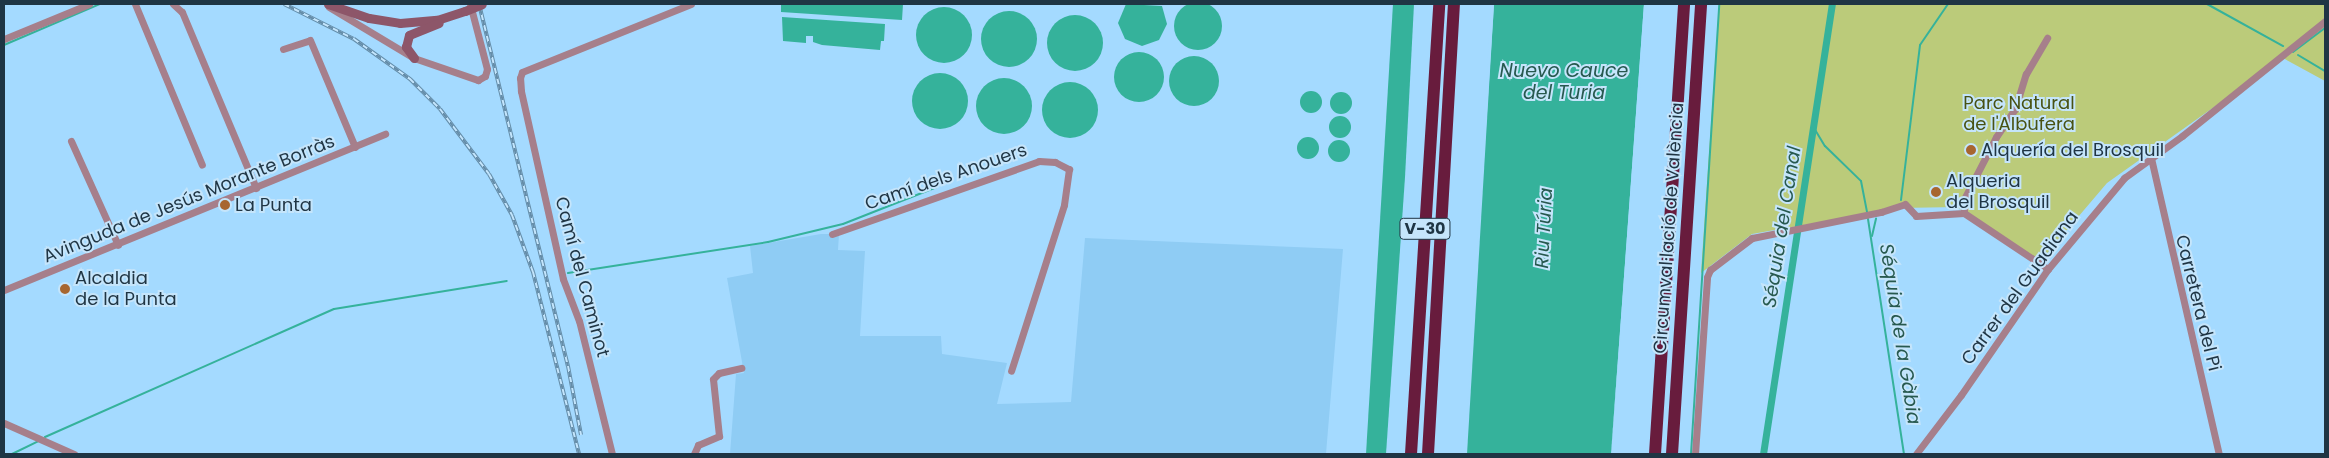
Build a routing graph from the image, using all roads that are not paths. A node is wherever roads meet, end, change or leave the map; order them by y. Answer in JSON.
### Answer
{"nodes":[{"id":1,"x":89,"y":4,"type":"edge"},
{"id":2,"x":135,"y":4,"type":"edge"},
{"id":3,"x":173,"y":4,"type":"edge"},
{"id":4,"x":326,"y":4,"type":"edge"},
{"id":5,"x":345,"y":4,"type":"edge"},
{"id":6,"x":482,"y":4,"type":"edge"},
{"id":7,"x":691,"y":4,"type":"edge"},
{"id":8,"x":1439,"y":4,"type":"edge"},
{"id":9,"x":1454,"y":4,"type":"edge"},
{"id":10,"x":1684,"y":4,"type":"edge"},
{"id":11,"x":1701,"y":4,"type":"edge"},
{"id":12,"x":468,"y":7,"type":"edge"},
{"id":13,"x":450,"y":17,"type":"junction"},
{"id":14,"x":389,"y":22,"type":"junction"},
{"id":15,"x":2325,"y":22,"type":"edge"},
{"id":16,"x":2047,"y":38,"type":"dead end"},
{"id":17,"x":4,"y":39,"type":"edge"},
{"id":18,"x":283,"y":49,"type":"dead end"},
{"id":19,"x":414,"y":58,"type":"junction"},
{"id":20,"x":385,"y":134,"type":"dead end"},
{"id":21,"x":71,"y":141,"type":"dead end"},
{"id":22,"x":355,"y":146,"type":"junction"},
{"id":23,"x":2151,"y":158,"type":"junction"},
{"id":24,"x":202,"y":165,"type":"dead end"},
{"id":25,"x":256,"y":188,"type":"junction"},
{"id":26,"x":1442,"y":203,"type":"junction"},
{"id":27,"x":1964,"y":213,"type":"junction"},
{"id":28,"x":832,"y":234,"type":"dead end"},
{"id":29,"x":118,"y":245,"type":"junction"},
{"id":30,"x":2048,"y":269,"type":"junction"},
{"id":31,"x":4,"y":290,"type":"edge"},
{"id":32,"x":741,"y":368,"type":"dead end"},
{"id":33,"x":1010,"y":371,"type":"dead end"},
{"id":34,"x":4,"y":423,"type":"edge"},
{"id":35,"x":1678,"y":453,"type":"edge"},
{"id":36,"x":74,"y":454,"type":"edge"},
{"id":37,"x":612,"y":454,"type":"edge"},
{"id":38,"x":694,"y":454,"type":"edge"},
{"id":39,"x":1412,"y":454,"type":"edge"},
{"id":40,"x":1428,"y":454,"type":"edge"},
{"id":41,"x":1655,"y":454,"type":"edge"},
{"id":42,"x":1696,"y":454,"type":"edge"},
{"id":43,"x":1916,"y":454,"type":"edge"},
{"id":44,"x":2219,"y":454,"type":"edge"}],
"edges":[{"from":1,"to":17,"type":"street"},
{"from":2,"to":24,"type":"street"},
{"from":3,"to":25,"type":"street"},
{"from":4,"to":14,"type":"street"},
{"from":4,"to":19,"type":"street"},
{"from":5,"to":14,"type":"street"},
{"from":6,"to":12,"type":"street","bridge":true},
{"from":7,"to":37,"type":"street","name":"Camí del Caminot"},
{"from":8,"to":39,"type":"highway","number":"V-30"},
{"from":9,"to":26,"type":"highway","number":"V-30"},
{"from":10,"to":41,"type":"highway","name":"Circumval·lació de València"},
{"from":11,"to":35,"type":"highway","name":"Circumval·lació de València"},
{"from":12,"to":13,"type":"street"},
{"from":12,"to":19,"type":"street"},
{"from":13,"to":14,"type":"street"},
{"from":13,"to":19,"type":"street"},
{"from":15,"to":23,"type":"street","name":"Carrer del Guadiana"},
{"from":16,"to":27,"type":"street"},
{"from":18,"to":22,"type":"street"},
{"from":20,"to":22,"type":"street","name":"Avinguda de Jesús Morante Borràs"},
{"from":21,"to":29,"type":"street"},
{"from":22,"to":25,"type":"street","name":"Avinguda de Jesús Morante Borràs"},
{"from":23,"to":30,"type":"street","name":"Carrer del Guadiana"},
{"from":23,"to":44,"type":"street","name":"Carretera del Pi"},
{"from":25,"to":29,"type":"street","name":"Avinguda de Jesús Morante Borràs"},
{"from":26,"to":39,"type":"highway"},
{"from":26,"to":40,"type":"highway","number":"V-30"},
{"from":27,"to":30,"type":"street"},
{"from":27,"to":42,"type":"street"},
{"from":28,"to":33,"type":"street","name":"Camí dels Anouers"},
{"from":29,"to":31,"type":"street","name":"Avinguda de Jesús Morante Borràs"},
{"from":30,"to":43,"type":"street","name":"Carrer del Guadiana"},
{"from":32,"to":38,"type":"street"},
{"from":34,"to":36,"type":"street"}]}
